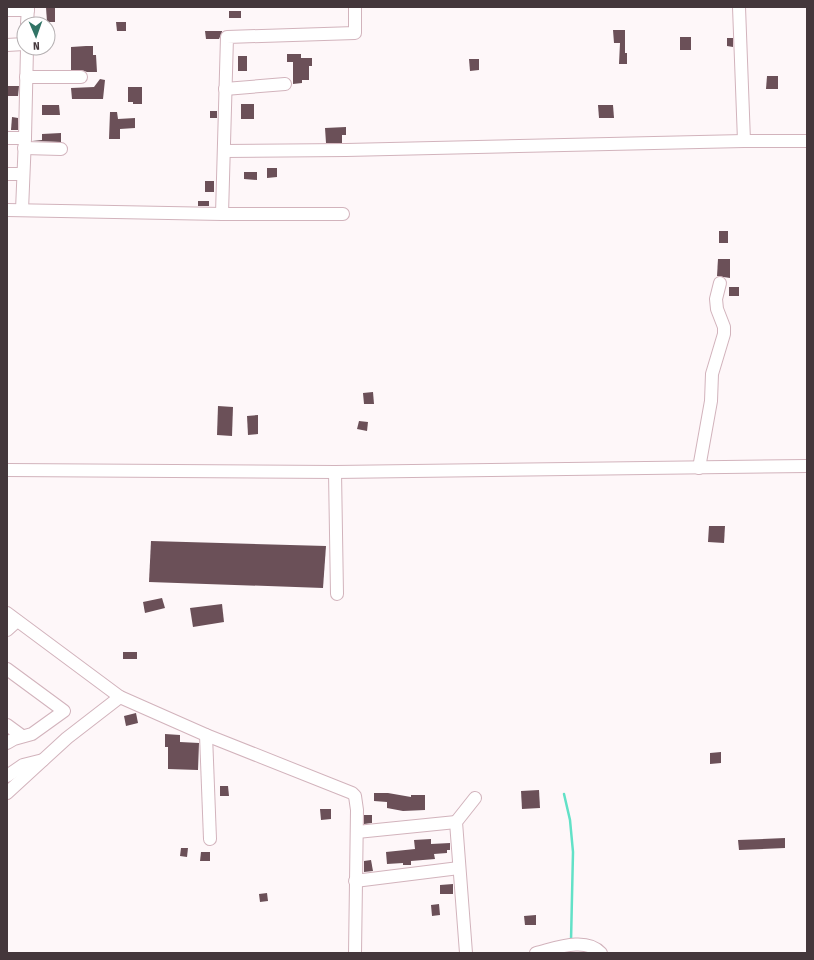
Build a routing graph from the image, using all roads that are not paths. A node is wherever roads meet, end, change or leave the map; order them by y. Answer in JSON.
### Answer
{"nodes":[{"id":1,"x":355,"y":7,"type":"edge"},
{"id":2,"x":739,"y":7,"type":"edge"},
{"id":3,"x":28,"y":9,"type":"edge"},
{"id":4,"x":7,"y":10,"type":"edge"},
{"id":5,"x":27,"y":56,"type":"edge"},
{"id":6,"x":26,"y":77,"type":"junction"},
{"id":7,"x":81,"y":77,"type":"dead end"},
{"id":8,"x":285,"y":84,"type":"dead end"},
{"id":9,"x":225,"y":89,"type":"junction"},
{"id":10,"x":7,"y":138,"type":"edge"},
{"id":11,"x":744,"y":141,"type":"junction"},
{"id":12,"x":807,"y":141,"type":"edge"},
{"id":13,"x":25,"y":143,"type":"junction"},
{"id":14,"x":61,"y":149,"type":"dead end"},
{"id":15,"x":224,"y":151,"type":"junction"},
{"id":16,"x":7,"y":174,"type":"edge"},
{"id":17,"x":23,"y":174,"type":"junction"},
{"id":18,"x":7,"y":210,"type":"edge"},
{"id":19,"x":22,"y":210,"type":"junction"},
{"id":20,"x":222,"y":214,"type":"junction"},
{"id":21,"x":343,"y":214,"type":"dead end"},
{"id":22,"x":720,"y":283,"type":"dead end"},
{"id":23,"x":807,"y":466,"type":"edge"},
{"id":24,"x":699,"y":468,"type":"junction"},
{"id":25,"x":7,"y":470,"type":"edge"},
{"id":26,"x":335,"y":472,"type":"junction"},
{"id":27,"x":337,"y":594,"type":"dead end"},
{"id":28,"x":7,"y":613,"type":"edge"},
{"id":29,"x":17,"y":620,"type":"junction"},
{"id":30,"x":7,"y":630,"type":"edge"},
{"id":31,"x":7,"y":669,"type":"edge"},
{"id":32,"x":120,"y":697,"type":"junction"},
{"id":33,"x":7,"y":725,"type":"edge"},
{"id":34,"x":206,"y":735,"type":"junction"},
{"id":35,"x":22,"y":736,"type":"junction"},
{"id":36,"x":7,"y":743,"type":"edge"},
{"id":37,"x":44,"y":759,"type":"junction"},
{"id":38,"x":7,"y":776,"type":"edge"},
{"id":39,"x":7,"y":793,"type":"edge"},
{"id":40,"x":475,"y":798,"type":"dead end"},
{"id":41,"x":456,"y":822,"type":"junction"},
{"id":42,"x":357,"y":832,"type":"junction"},
{"id":43,"x":210,"y":839,"type":"dead end"},
{"id":44,"x":459,"y":868,"type":"junction"},
{"id":45,"x":355,"y":881,"type":"junction"},
{"id":46,"x":355,"y":953,"type":"edge"},
{"id":47,"x":466,"y":953,"type":"edge"},
{"id":48,"x":536,"y":953,"type":"edge"},
{"id":49,"x":601,"y":953,"type":"edge"}],
"edges":[{"from":1,"to":9,"type":"street"},
{"from":2,"to":11,"type":"street"},
{"from":3,"to":4,"type":"street"},
{"from":5,"to":6,"type":"street"},
{"from":6,"to":7,"type":"street"},
{"from":6,"to":13,"type":"street"},
{"from":8,"to":9,"type":"street"},
{"from":9,"to":15,"type":"street"},
{"from":10,"to":13,"type":"street"},
{"from":11,"to":12,"type":"street"},
{"from":11,"to":15,"type":"street"},
{"from":13,"to":14,"type":"street"},
{"from":13,"to":17,"type":"street"},
{"from":15,"to":20,"type":"street"},
{"from":16,"to":17,"type":"street"},
{"from":17,"to":19,"type":"street"},
{"from":18,"to":19,"type":"street"},
{"from":19,"to":20,"type":"street"},
{"from":20,"to":21,"type":"street"},
{"from":22,"to":24,"type":"street"},
{"from":23,"to":24,"type":"street"},
{"from":24,"to":26,"type":"street"},
{"from":25,"to":26,"type":"street"},
{"from":26,"to":27,"type":"street"},
{"from":28,"to":29,"type":"street"},
{"from":29,"to":30,"type":"street"},
{"from":29,"to":32,"type":"street"},
{"from":31,"to":35,"type":"street"},
{"from":32,"to":34,"type":"street"},
{"from":32,"to":37,"type":"street"},
{"from":33,"to":35,"type":"street"},
{"from":34,"to":42,"type":"street"},
{"from":34,"to":43,"type":"street"},
{"from":35,"to":36,"type":"street"},
{"from":37,"to":38,"type":"street"},
{"from":37,"to":39,"type":"street"},
{"from":40,"to":41,"type":"street"},
{"from":41,"to":42,"type":"street"},
{"from":41,"to":44,"type":"street"},
{"from":42,"to":45,"type":"street"},
{"from":44,"to":45,"type":"street"},
{"from":44,"to":47,"type":"street"},
{"from":45,"to":46,"type":"street"},
{"from":48,"to":49,"type":"street"}]}
